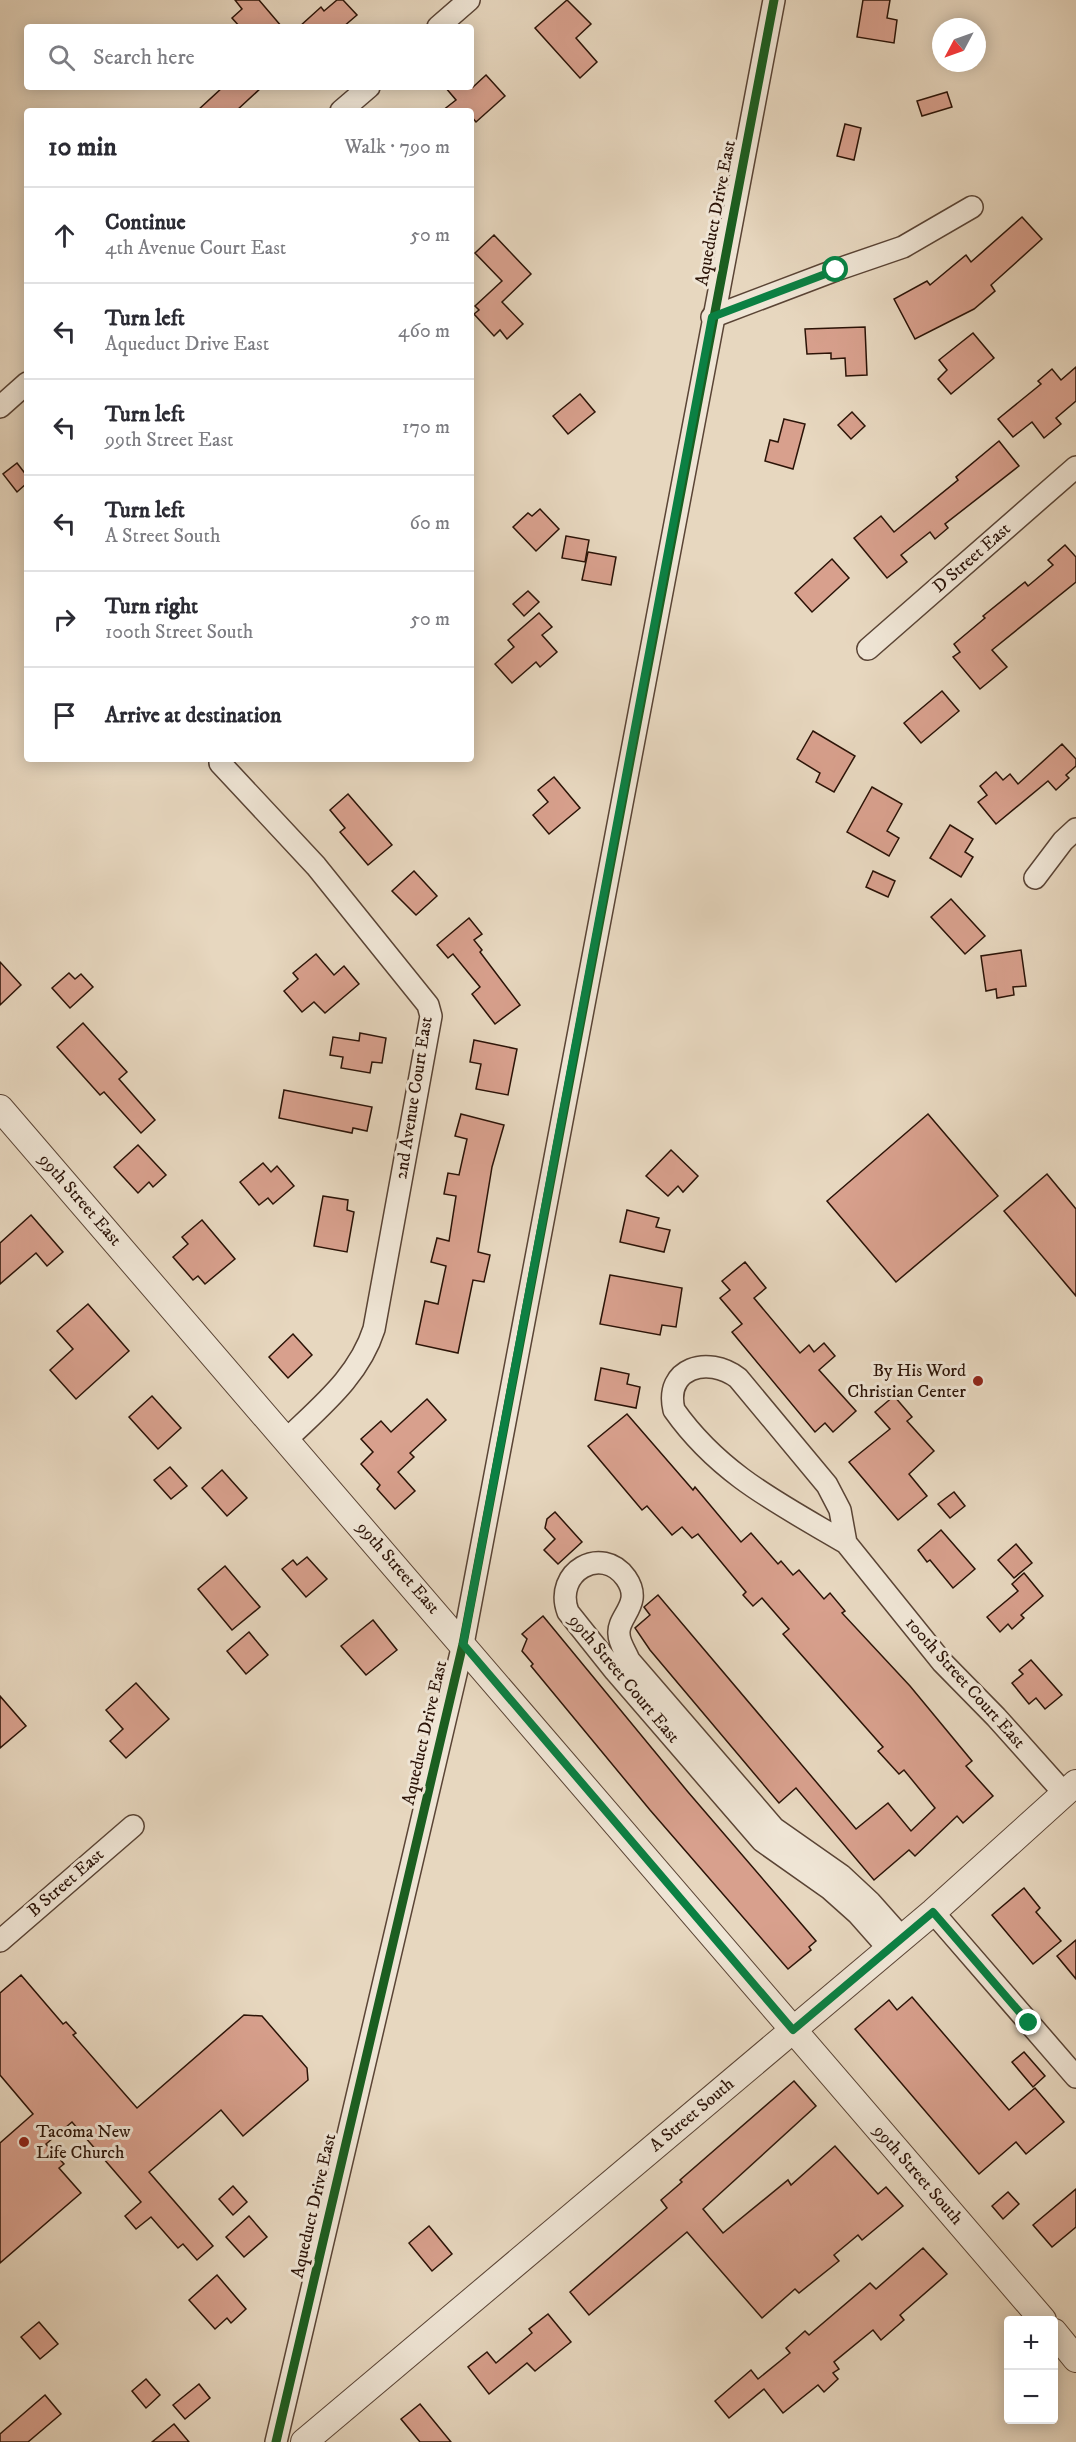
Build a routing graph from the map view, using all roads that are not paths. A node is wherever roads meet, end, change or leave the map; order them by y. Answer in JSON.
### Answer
{"nodes":[{"id":1,"x":469,"y":0,"type":"edge"},
{"id":2,"x":774,"y":0,"type":"edge"},
{"id":3,"x":441,"y":24,"type":"edge"},
{"id":4,"x":366,"y":90,"type":"edge"},
{"id":5,"x":344,"y":108,"type":"edge"},
{"id":6,"x":972,"y":207,"type":"dead end"},
{"id":7,"x":712,"y":317,"type":"junction"},
{"id":8,"x":24,"y":386,"type":"edge"},
{"id":9,"x":0,"y":407,"type":"edge"},
{"id":10,"x":1076,"y":467,"type":"edge"},
{"id":11,"x":868,"y":649,"type":"dead end"},
{"id":12,"x":220,"y":764,"type":"dead end"},
{"id":13,"x":1076,"y":829,"type":"edge"},
{"id":14,"x":1035,"y":878,"type":"dead end"},
{"id":15,"x":0,"y":1108,"type":"edge"},
{"id":16,"x":286,"y":1439,"type":"junction"},
{"id":17,"x":846,"y":1543,"type":"junction"},
{"id":18,"x":463,"y":1644,"type":"junction"},
{"id":19,"x":1070,"y":1788,"type":"edge"},
{"id":20,"x":133,"y":1826,"type":"dead end"},
{"id":21,"x":933,"y":1912,"type":"junction"},
{"id":22,"x":0,"y":1941,"type":"edge"},
{"id":23,"x":895,"y":1944,"type":"junction"},
{"id":24,"x":793,"y":2030,"type":"junction"},
{"id":25,"x":1076,"y":2077,"type":"edge"},
{"id":26,"x":1040,"y":2316,"type":"edge"},
{"id":27,"x":1058,"y":2338,"type":"edge"},
{"id":28,"x":1076,"y":2359,"type":"edge"},
{"id":29,"x":276,"y":2442,"type":"edge"},
{"id":30,"x":304,"y":2442,"type":"edge"}],
"edges":[{"from":1,"to":3,"type":"street"},
{"from":2,"to":7,"type":"street","name":"Aqueduct Drive East"},
{"from":4,"to":5,"type":"street"},
{"from":6,"to":7,"type":"street"},
{"from":7,"to":18,"type":"street","name":"Aqueduct Drive East"},
{"from":8,"to":9,"type":"street"},
{"from":10,"to":11,"type":"street","name":"D Street East"},
{"from":12,"to":16,"type":"street","name":"2nd Avenue Court East"},
{"from":13,"to":14,"type":"street"},
{"from":15,"to":16,"type":"street","name":"99th Street East"},
{"from":16,"to":18,"type":"street","name":"99th Street East"},
{"from":17,"to":17,"type":"street","name":"100th Street Court East"},
{"from":17,"to":19,"type":"street","name":"100th Street Court East"},
{"from":18,"to":24,"type":"street","name":"99th Street East"},
{"from":18,"to":29,"type":"street","name":"Aqueduct Drive East"},
{"from":19,"to":21,"type":"street","name":"A Street South"},
{"from":20,"to":22,"type":"street","name":"B Street East"},
{"from":21,"to":23,"type":"street","name":"A Street South"},
{"from":21,"to":25,"type":"street"},
{"from":23,"to":23,"type":"street","name":"99th Street Court East"},
{"from":23,"to":24,"type":"street","name":"A Street South"},
{"from":24,"to":26,"type":"street","name":"99th Street South"},
{"from":24,"to":30,"type":"street","name":"A Street South"},
{"from":27,"to":28,"type":"street"}]}
